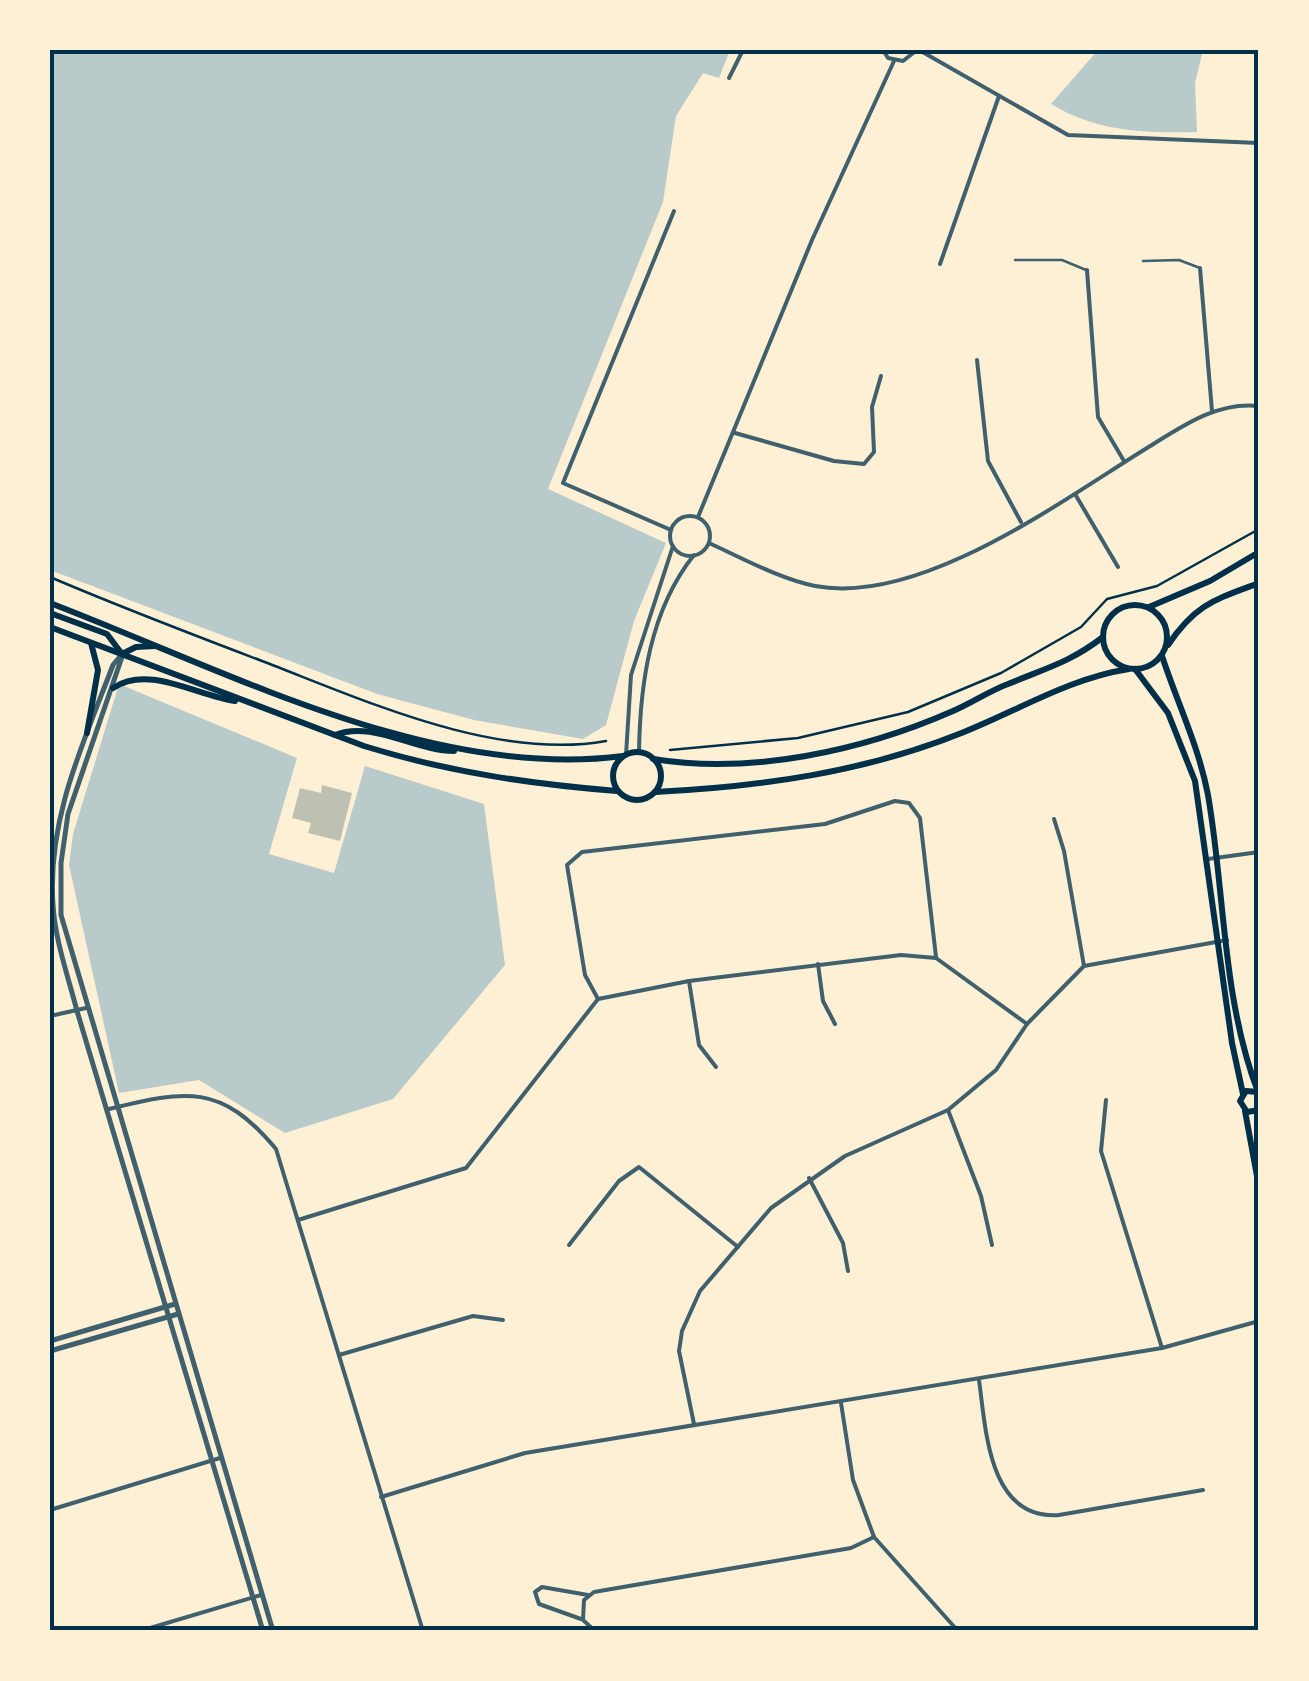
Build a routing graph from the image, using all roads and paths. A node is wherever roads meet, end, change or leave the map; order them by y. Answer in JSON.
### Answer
{"nodes":[{"id":1,"x":743,"y":50,"type":"edge"},
{"id":2,"x":882,"y":50,"type":"edge"},
{"id":3,"x":918,"y":50,"type":"edge"},
{"id":4,"x":894,"y":60,"type":"junction"},
{"id":5,"x":729,"y":78,"type":"dead end"},
{"id":6,"x":1000,"y":96,"type":"junction"},
{"id":7,"x":1259,"y":142,"type":"edge"},
{"id":8,"x":674,"y":210,"type":"dead end"},
{"id":9,"x":1015,"y":260,"type":"dead end"},
{"id":10,"x":1143,"y":261,"type":"dead end"},
{"id":11,"x":940,"y":264,"type":"dead end"},
{"id":12,"x":1200,"y":268,"type":"joint"},
{"id":13,"x":1086,"y":270,"type":"joint"},
{"id":14,"x":978,"y":360,"type":"dead end"},
{"id":15,"x":881,"y":376,"type":"dead end"},
{"id":16,"x":1259,"y":406,"type":"edge"},
{"id":17,"x":1212,"y":411,"type":"junction"},
{"id":18,"x":734,"y":433,"type":"junction"},
{"id":19,"x":1124,"y":462,"type":"junction"},
{"id":20,"x":1074,"y":492,"type":"junction"},
{"id":21,"x":698,"y":517,"type":"junction"},
{"id":22,"x":1022,"y":524,"type":"junction"},
{"id":23,"x":1259,"y":529,"type":"edge"},
{"id":24,"x":672,"y":530,"type":"junction"},
{"id":25,"x":709,"y":544,"type":"junction"},
{"id":26,"x":673,"y":546,"type":"junction"},
{"id":27,"x":1259,"y":552,"type":"edge"},
{"id":28,"x":694,"y":555,"type":"junction"},
{"id":29,"x":1118,"y":567,"type":"dead end"},
{"id":30,"x":50,"y":577,"type":"edge"},
{"id":31,"x":1259,"y":584,"type":"edge"},
{"id":32,"x":50,"y":603,"type":"edge"},
{"id":33,"x":1148,"y":608,"type":"junction"},
{"id":34,"x":50,"y":613,"type":"edge"},
{"id":35,"x":50,"y":627,"type":"edge"},
{"id":36,"x":1103,"y":637,"type":"junction"},
{"id":37,"x":92,"y":643,"type":"junction"},
{"id":38,"x":1166,"y":646,"type":"junction"},
{"id":39,"x":171,"y":649,"type":"junction"},
{"id":40,"x":122,"y":654,"type":"junction"},
{"id":41,"x":1162,"y":656,"type":"junction"},
{"id":42,"x":1132,"y":669,"type":"junction"},
{"id":43,"x":113,"y":688,"type":"junction"},
{"id":44,"x":246,"y":702,"type":"junction"},
{"id":45,"x":87,"y":733,"type":"junction"},
{"id":46,"x":334,"y":735,"type":"junction"},
{"id":47,"x":606,"y":740,"type":"dead end"},
{"id":48,"x":670,"y":750,"type":"dead end"},
{"id":49,"x":470,"y":751,"type":"junction"},
{"id":50,"x":639,"y":752,"type":"junction"},
{"id":51,"x":625,"y":756,"type":"junction"},
{"id":52,"x":654,"y":759,"type":"junction"},
{"id":53,"x":617,"y":790,"type":"junction"},
{"id":54,"x":655,"y":792,"type":"junction"},
{"id":55,"x":1054,"y":819,"type":"dead end"},
{"id":56,"x":1259,"y":852,"type":"edge"},
{"id":57,"x":1217,"y":858,"type":"junction"},
{"id":58,"x":1208,"y":859,"type":"junction"},
{"id":59,"x":55,"y":916,"type":"edge"},
{"id":60,"x":1222,"y":940,"type":"junction"},
{"id":61,"x":936,"y":958,"type":"junction"},
{"id":62,"x":818,"y":964,"type":"junction"},
{"id":63,"x":1084,"y":966,"type":"junction"},
{"id":64,"x":689,"y":981,"type":"junction"},
{"id":65,"x":598,"y":999,"type":"junction"},
{"id":66,"x":86,"y":1008,"type":"junction"},
{"id":67,"x":77,"y":1011,"type":"junction"},
{"id":68,"x":50,"y":1016,"type":"edge"},
{"id":69,"x":835,"y":1024,"type":"dead end"},
{"id":70,"x":1028,"y":1024,"type":"junction"},
{"id":71,"x":716,"y":1067,"type":"dead end"},
{"id":72,"x":1258,"y":1092,"type":"edge"},
{"id":73,"x":1243,"y":1094,"type":"junction"},
{"id":74,"x":1106,"y":1100,"type":"dead end"},
{"id":75,"x":118,"y":1107,"type":"junction"},
{"id":76,"x":108,"y":1109,"type":"junction"},
{"id":77,"x":948,"y":1110,"type":"junction"},
{"id":78,"x":1259,"y":1110,"type":"edge"},
{"id":79,"x":1246,"y":1111,"type":"junction"},
{"id":80,"x":809,"y":1178,"type":"junction"},
{"id":81,"x":1259,"y":1187,"type":"edge"},
{"id":82,"x":298,"y":1220,"type":"junction"},
{"id":83,"x":569,"y":1244,"type":"dead end"},
{"id":84,"x":992,"y":1244,"type":"dead end"},
{"id":85,"x":738,"y":1247,"type":"junction"},
{"id":86,"x":848,"y":1271,"type":"dead end"},
{"id":87,"x":175,"y":1304,"type":"junction"},
{"id":88,"x":165,"y":1306,"type":"junction"},
{"id":89,"x":178,"y":1314,"type":"junction"},
{"id":90,"x":168,"y":1317,"type":"junction"},
{"id":91,"x":503,"y":1320,"type":"dead end"},
{"id":92,"x":1259,"y":1321,"type":"edge"},
{"id":93,"x":50,"y":1341,"type":"edge"},
{"id":94,"x":1162,"y":1348,"type":"junction"},
{"id":95,"x":50,"y":1351,"type":"edge"},
{"id":96,"x":339,"y":1355,"type":"junction"},
{"id":97,"x":979,"y":1380,"type":"junction"},
{"id":98,"x":841,"y":1404,"type":"junction"},
{"id":99,"x":694,"y":1425,"type":"junction"},
{"id":100,"x":220,"y":1458,"type":"junction"},
{"id":101,"x":211,"y":1460,"type":"junction"},
{"id":102,"x":1203,"y":1490,"type":"dead end"},
{"id":103,"x":381,"y":1497,"type":"junction"},
{"id":104,"x":50,"y":1510,"type":"edge"},
{"id":105,"x":874,"y":1537,"type":"junction"},
{"id":106,"x":261,"y":1595,"type":"junction"},
{"id":107,"x":588,"y":1595,"type":"junction"},
{"id":108,"x":253,"y":1597,"type":"junction"},
{"id":109,"x":583,"y":1620,"type":"junction"},
{"id":110,"x":140,"y":1631,"type":"edge"},
{"id":111,"x":263,"y":1631,"type":"edge"},
{"id":112,"x":273,"y":1631,"type":"edge"},
{"id":113,"x":423,"y":1631,"type":"edge"},
{"id":114,"x":595,"y":1631,"type":"edge"},
{"id":115,"x":958,"y":1631,"type":"edge"}],
"edges":[{"from":1,"to":5,"type":"street"},
{"from":2,"to":4,"type":"street"},
{"from":3,"to":4,"type":"street"},
{"from":3,"to":6,"type":"street"},
{"from":4,"to":18,"type":"street"},
{"from":6,"to":7,"type":"street"},
{"from":6,"to":11,"type":"street"},
{"from":8,"to":24,"type":"street"},
{"from":9,"to":13,"type":"lane"},
{"from":10,"to":12,"type":"lane"},
{"from":12,"to":17,"type":"street"},
{"from":13,"to":19,"type":"street"},
{"from":14,"to":22,"type":"street"},
{"from":15,"to":18,"type":"street"},
{"from":16,"to":17,"type":"street"},
{"from":17,"to":19,"type":"street"},
{"from":18,"to":21,"type":"street"},
{"from":19,"to":20,"type":"street"},
{"from":20,"to":22,"type":"street"},
{"from":20,"to":29,"type":"street"},
{"from":21,"to":24,"type":"street"},
{"from":21,"to":25,"type":"street"},
{"from":22,"to":25,"type":"street"},
{"from":23,"to":48,"type":"path"},
{"from":24,"to":26,"type":"street"},
{"from":25,"to":28,"type":"street"},
{"from":26,"to":28,"type":"street"},
{"from":26,"to":51,"type":"street"},
{"from":27,"to":33,"type":"main road"},
{"from":28,"to":50,"type":"street"},
{"from":30,"to":47,"type":"path"},
{"from":31,"to":38,"type":"main road"},
{"from":32,"to":39,"type":"main road"},
{"from":33,"to":36,"type":"main road"},
{"from":33,"to":38,"type":"main road"},
{"from":34,"to":40,"type":"main road"},
{"from":35,"to":37,"type":"main road"},
{"from":36,"to":42,"type":"main road"},
{"from":36,"to":52,"type":"main road"},
{"from":37,"to":40,"type":"main road"},
{"from":37,"to":45,"type":"main road"},
{"from":38,"to":41,"type":"main road"},
{"from":39,"to":40,"type":"main road"},
{"from":39,"to":49,"type":"main road"},
{"from":40,"to":43,"type":"street"},
{"from":40,"to":44,"type":"main road"},
{"from":40,"to":45,"type":"street"},
{"from":41,"to":42,"type":"main road"},
{"from":41,"to":57,"type":"main road"},
{"from":42,"to":54,"type":"main road"},
{"from":42,"to":58,"type":"main road"},
{"from":43,"to":44,"type":"main road"},
{"from":43,"to":59,"type":"street"},
{"from":44,"to":46,"type":"main road"},
{"from":45,"to":59,"type":"street"},
{"from":46,"to":49,"type":"main road"},
{"from":46,"to":53,"type":"main road"},
{"from":49,"to":51,"type":"main road"},
{"from":50,"to":51,"type":"main road"},
{"from":50,"to":52,"type":"main road"},
{"from":51,"to":53,"type":"main road"},
{"from":52,"to":54,"type":"main road"},
{"from":53,"to":54,"type":"main road"},
{"from":55,"to":63,"type":"street"},
{"from":56,"to":57,"type":"street"},
{"from":57,"to":58,"type":"street"},
{"from":57,"to":60,"type":"main road"},
{"from":58,"to":60,"type":"main road"},
{"from":59,"to":66,"type":"street"},
{"from":59,"to":67,"type":"street"},
{"from":60,"to":63,"type":"street"},
{"from":60,"to":72,"type":"main road"},
{"from":60,"to":73,"type":"main road"},
{"from":61,"to":62,"type":"street"},
{"from":61,"to":65,"type":"street"},
{"from":61,"to":70,"type":"street"},
{"from":62,"to":64,"type":"street"},
{"from":62,"to":69,"type":"street"},
{"from":63,"to":70,"type":"street"},
{"from":64,"to":65,"type":"street"},
{"from":64,"to":71,"type":"street"},
{"from":65,"to":82,"type":"street"},
{"from":66,"to":67,"type":"street"},
{"from":66,"to":75,"type":"street"},
{"from":67,"to":68,"type":"street"},
{"from":67,"to":76,"type":"street"},
{"from":70,"to":77,"type":"street"},
{"from":72,"to":73,"type":"main road"},
{"from":73,"to":79,"type":"main road"},
{"from":74,"to":94,"type":"street"},
{"from":75,"to":76,"type":"street"},
{"from":75,"to":82,"type":"street"},
{"from":75,"to":87,"type":"street"},
{"from":76,"to":88,"type":"street"},
{"from":77,"to":80,"type":"street"},
{"from":77,"to":84,"type":"street"},
{"from":78,"to":79,"type":"main road"},
{"from":79,"to":81,"type":"main road"},
{"from":80,"to":85,"type":"street"},
{"from":80,"to":86,"type":"street"},
{"from":82,"to":96,"type":"street"},
{"from":83,"to":85,"type":"street"},
{"from":85,"to":99,"type":"street"},
{"from":87,"to":88,"type":"street"},
{"from":87,"to":89,"type":"street"},
{"from":88,"to":90,"type":"street"},
{"from":88,"to":93,"type":"street"},
{"from":89,"to":90,"type":"street"},
{"from":89,"to":100,"type":"street"},
{"from":90,"to":95,"type":"street"},
{"from":90,"to":101,"type":"street"},
{"from":91,"to":96,"type":"street"},
{"from":92,"to":94,"type":"street"},
{"from":94,"to":97,"type":"street"},
{"from":96,"to":103,"type":"street"},
{"from":97,"to":98,"type":"street"},
{"from":97,"to":102,"type":"street"},
{"from":98,"to":99,"type":"street"},
{"from":98,"to":105,"type":"street"},
{"from":99,"to":103,"type":"street"},
{"from":100,"to":101,"type":"street"},
{"from":100,"to":106,"type":"street"},
{"from":101,"to":104,"type":"street"},
{"from":101,"to":108,"type":"street"},
{"from":103,"to":113,"type":"street"},
{"from":105,"to":107,"type":"street"},
{"from":105,"to":115,"type":"street"},
{"from":106,"to":108,"type":"street"},
{"from":106,"to":112,"type":"street"},
{"from":107,"to":109,"type":"street"},
{"from":107,"to":109,"type":"street"},
{"from":108,"to":110,"type":"street"},
{"from":108,"to":111,"type":"street"},
{"from":109,"to":114,"type":"street"}]}
